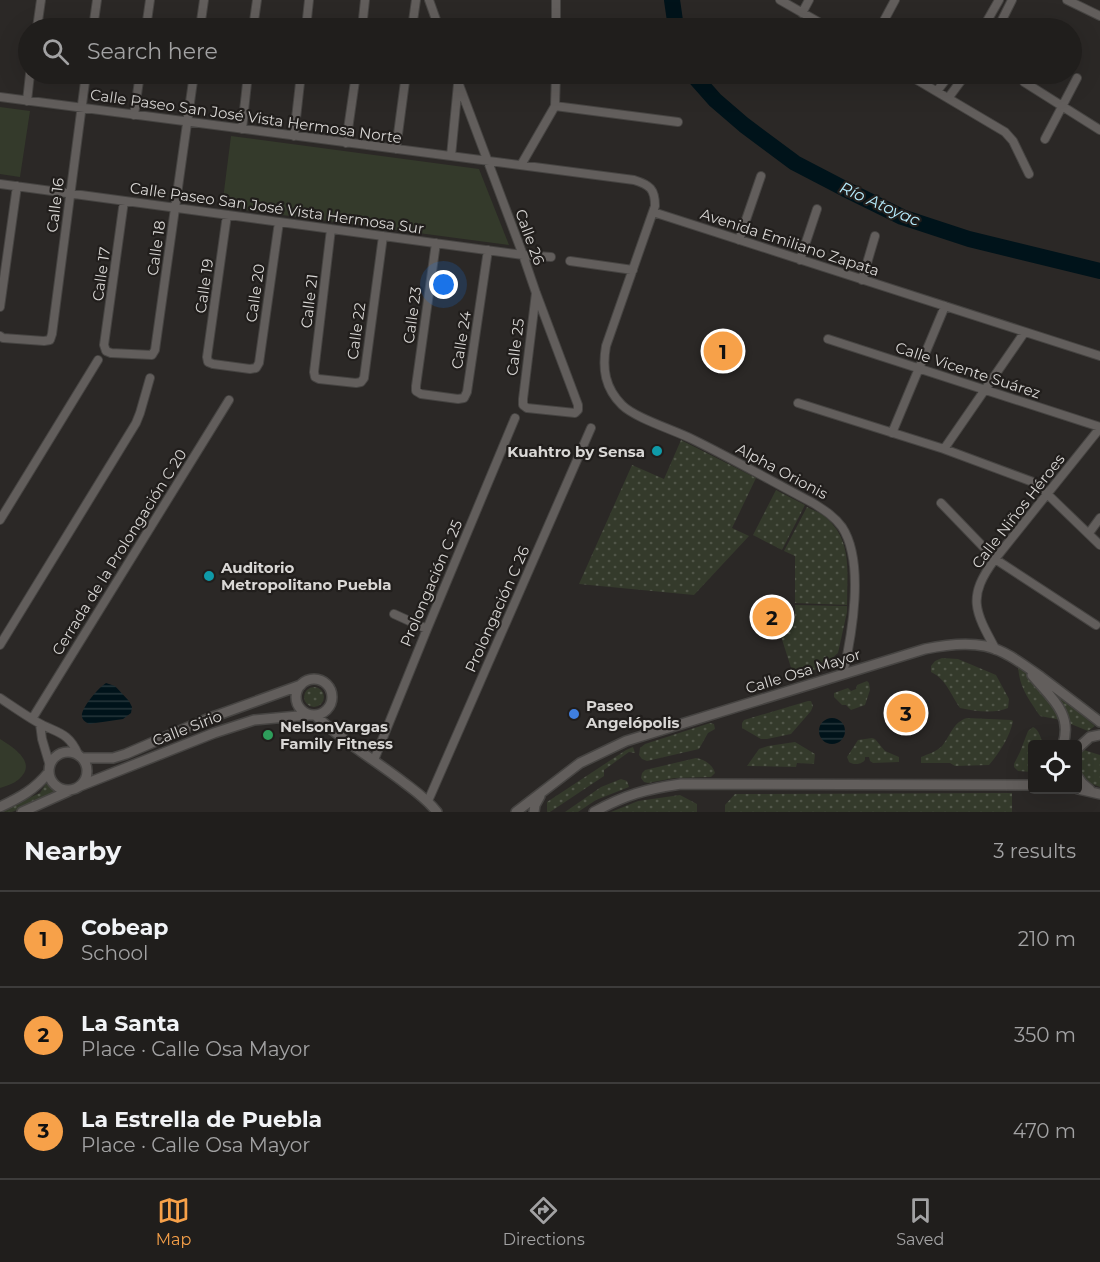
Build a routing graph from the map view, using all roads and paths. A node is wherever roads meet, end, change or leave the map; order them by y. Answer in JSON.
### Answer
{"nodes":[{"id":1,"x":40,"y":0,"type":"edge"},
{"id":2,"x":97,"y":0,"type":"edge"},
{"id":3,"x":150,"y":0,"type":"edge"},
{"id":4,"x":204,"y":0,"type":"edge"},
{"id":5,"x":256,"y":0,"type":"edge"},
{"id":6,"x":309,"y":0,"type":"edge"},
{"id":7,"x":365,"y":0,"type":"edge"},
{"id":8,"x":416,"y":0,"type":"edge"},
{"id":9,"x":429,"y":0,"type":"edge"},
{"id":10,"x":780,"y":0,"type":"edge"},
{"id":11,"x":809,"y":0,"type":"edge"},
{"id":12,"x":895,"y":0,"type":"edge"},
{"id":13,"x":999,"y":0,"type":"edge"},
{"id":14,"x":1012,"y":0,"type":"edge"},
{"id":15,"x":1068,"y":0,"type":"edge"},
{"id":16,"x":558,"y":1,"type":"edge"},
{"id":17,"x":802,"y":12,"type":"junction"},
{"id":18,"x":1100,"y":16,"type":"edge"},
{"id":19,"x":38,"y":18,"type":"edge"},
{"id":20,"x":94,"y":18,"type":"edge"},
{"id":21,"x":147,"y":18,"type":"edge"},
{"id":22,"x":201,"y":18,"type":"edge"},
{"id":23,"x":254,"y":18,"type":"edge"},
{"id":24,"x":307,"y":18,"type":"edge"},
{"id":25,"x":363,"y":18,"type":"edge"},
{"id":26,"x":413,"y":18,"type":"edge"},
{"id":27,"x":435,"y":18,"type":"edge"},
{"id":28,"x":557,"y":18,"type":"edge"},
{"id":29,"x":812,"y":18,"type":"edge"},
{"id":30,"x":885,"y":18,"type":"edge"},
{"id":31,"x":989,"y":18,"type":"edge"},
{"id":32,"x":1003,"y":18,"type":"edge"},
{"id":33,"x":29,"y":84,"type":"edge"},
{"id":34,"x":85,"y":84,"type":"edge"},
{"id":35,"x":139,"y":84,"type":"edge"},
{"id":36,"x":193,"y":84,"type":"edge"},
{"id":37,"x":247,"y":84,"type":"edge"},
{"id":38,"x":300,"y":84,"type":"edge"},
{"id":39,"x":355,"y":84,"type":"edge"},
{"id":40,"x":405,"y":84,"type":"edge"},
{"id":41,"x":458,"y":84,"type":"edge"},
{"id":42,"x":458,"y":84,"type":"edge"},
{"id":43,"x":556,"y":84,"type":"edge"},
{"id":44,"x":925,"y":84,"type":"edge"},
{"id":45,"x":942,"y":84,"type":"edge"},
{"id":46,"x":959,"y":84,"type":"edge"},
{"id":47,"x":1027,"y":84,"type":"edge"},
{"id":48,"x":1074,"y":84,"type":"edge"},
{"id":49,"x":937,"y":91,"type":"junction"},
{"id":50,"x":0,"y":97,"type":"edge"},
{"id":51,"x":949,"y":98,"type":"junction"},
{"id":52,"x":27,"y":101,"type":"junction"},
{"id":53,"x":555,"y":106,"type":"junction"},
{"id":54,"x":1062,"y":107,"type":"junction"},
{"id":55,"x":81,"y":108,"type":"junction"},
{"id":56,"x":135,"y":115,"type":"junction"},
{"id":57,"x":187,"y":122,"type":"junction"},
{"id":58,"x":678,"y":122,"type":"dead end"},
{"id":59,"x":242,"y":129,"type":"junction"},
{"id":60,"x":1100,"y":130,"type":"edge"},
{"id":61,"x":294,"y":136,"type":"junction"},
{"id":62,"x":1045,"y":139,"type":"dead end"},
{"id":63,"x":346,"y":143,"type":"junction"},
{"id":64,"x":396,"y":149,"type":"junction"},
{"id":65,"x":451,"y":156,"type":"junction"},
{"id":66,"x":488,"y":161,"type":"junction"},
{"id":67,"x":521,"y":165,"type":"junction"},
{"id":68,"x":1029,"y":174,"type":"dead end"},
{"id":69,"x":761,"y":176,"type":"dead end"},
{"id":70,"x":0,"y":184,"type":"edge"},
{"id":71,"x":17,"y":186,"type":"junction"},
{"id":72,"x":70,"y":194,"type":"junction"},
{"id":73,"x":124,"y":201,"type":"junction"},
{"id":74,"x":176,"y":208,"type":"junction"},
{"id":75,"x":817,"y":209,"type":"dead end"},
{"id":76,"x":653,"y":212,"type":"junction"},
{"id":77,"x":227,"y":215,"type":"junction"},
{"id":78,"x":279,"y":222,"type":"junction"},
{"id":79,"x":331,"y":229,"type":"junction"},
{"id":80,"x":383,"y":236,"type":"junction"},
{"id":81,"x":875,"y":236,"type":"dead end"},
{"id":82,"x":739,"y":240,"type":"junction"},
{"id":83,"x":436,"y":243,"type":"junction"},
{"id":84,"x":488,"y":250,"type":"junction"},
{"id":85,"x":523,"y":255,"type":"junction"},
{"id":86,"x":551,"y":257,"type":"dead end"},
{"id":87,"x":800,"y":260,"type":"junction"},
{"id":88,"x":570,"y":261,"type":"dead end"},
{"id":89,"x":633,"y":270,"type":"junction"},
{"id":90,"x":862,"y":280,"type":"junction"},
{"id":91,"x":536,"y":293,"type":"junction"},
{"id":92,"x":945,"y":306,"type":"junction"},
{"id":93,"x":0,"y":307,"type":"edge"},
{"id":94,"x":1024,"y":333,"type":"junction"},
{"id":95,"x":0,"y":336,"type":"edge"},
{"id":96,"x":828,"y":339,"type":"dead end"},
{"id":97,"x":152,"y":355,"type":"joint"},
{"id":98,"x":1100,"y":356,"type":"edge"},
{"id":99,"x":98,"y":360,"type":"dead end"},
{"id":100,"x":256,"y":368,"type":"joint"},
{"id":101,"x":920,"y":368,"type":"junction"},
{"id":102,"x":315,"y":377,"type":"joint"},
{"id":103,"x":150,"y":378,"type":"dead end"},
{"id":104,"x":986,"y":389,"type":"junction"},
{"id":105,"x":464,"y":398,"type":"joint"},
{"id":106,"x":228,"y":400,"type":"dead end"},
{"id":107,"x":798,"y":403,"type":"dead end"},
{"id":108,"x":578,"y":410,"type":"joint"},
{"id":109,"x":515,"y":418,"type":"dead end"},
{"id":110,"x":1100,"y":427,"type":"edge"},
{"id":111,"x":591,"y":428,"type":"dead end"},
{"id":112,"x":892,"y":433,"type":"junction"},
{"id":113,"x":944,"y":449,"type":"junction"},
{"id":114,"x":1047,"y":493,"type":"junction"},
{"id":115,"x":941,"y":503,"type":"dead end"},
{"id":116,"x":1100,"y":518,"type":"edge"},
{"id":117,"x":0,"y":520,"type":"edge"},
{"id":118,"x":1089,"y":533,"type":"junction"},
{"id":119,"x":1100,"y":545,"type":"edge"},
{"id":120,"x":995,"y":558,"type":"junction"},
{"id":121,"x":394,"y":614,"type":"dead end"},
{"id":122,"x":1096,"y":625,"type":"dead end"},
{"id":123,"x":427,"y":628,"type":"junction"},
{"id":124,"x":0,"y":645,"type":"edge"},
{"id":125,"x":996,"y":650,"type":"junction"},
{"id":126,"x":1026,"y":666,"type":"junction"},
{"id":127,"x":843,"y":674,"type":"junction"},
{"id":128,"x":301,"y":685,"type":"junction"},
{"id":129,"x":0,"y":698,"type":"edge"},
{"id":130,"x":312,"y":715,"type":"junction"},
{"id":131,"x":32,"y":719,"type":"junction"},
{"id":132,"x":207,"y":719,"type":"junction"},
{"id":133,"x":1100,"y":722,"type":"edge"},
{"id":134,"x":40,"y":724,"type":"junction"},
{"id":135,"x":214,"y":733,"type":"junction"},
{"id":136,"x":1100,"y":735,"type":"edge"},
{"id":137,"x":1064,"y":740,"type":"edge"},
{"id":138,"x":1082,"y":744,"type":"edge"},
{"id":139,"x":80,"y":756,"type":"junction"},
{"id":140,"x":374,"y":760,"type":"junction"},
{"id":141,"x":50,"y":769,"type":"junction"},
{"id":142,"x":1082,"y":783,"type":"edge"},
{"id":143,"x":1028,"y":784,"type":"edge"},
{"id":144,"x":76,"y":788,"type":"junction"},
{"id":145,"x":543,"y":792,"type":"junction"},
{"id":146,"x":1096,"y":793,"type":"edge"},
{"id":147,"x":429,"y":801,"type":"junction"},
{"id":148,"x":0,"y":807,"type":"edge"},
{"id":149,"x":22,"y":812,"type":"edge"},
{"id":150,"x":437,"y":812,"type":"edge"},
{"id":151,"x":516,"y":812,"type":"edge"},
{"id":152,"x":534,"y":812,"type":"edge"},
{"id":153,"x":594,"y":812,"type":"edge"}],
"edges":[{"from":1,"to":19,"type":"street"},
{"from":2,"to":20,"type":"street"},
{"from":3,"to":21,"type":"street"},
{"from":4,"to":22,"type":"street"},
{"from":5,"to":23,"type":"street"},
{"from":6,"to":24,"type":"street"},
{"from":7,"to":25,"type":"street"},
{"from":8,"to":26,"type":"street"},
{"from":9,"to":27,"type":"street"},
{"from":10,"to":17,"type":"street"},
{"from":11,"to":17,"type":"street"},
{"from":12,"to":30,"type":"street"},
{"from":13,"to":31,"type":"street"},
{"from":14,"to":32,"type":"street"},
{"from":15,"to":18,"type":"street"},
{"from":16,"to":28,"type":"street"},
{"from":17,"to":29,"type":"street"},
{"from":33,"to":52,"type":"street"},
{"from":34,"to":55,"type":"street","name":"Calle 16"},
{"from":35,"to":56,"type":"street"},
{"from":36,"to":57,"type":"street","name":"Calle 18"},
{"from":37,"to":59,"type":"street"},
{"from":38,"to":61,"type":"street"},
{"from":39,"to":63,"type":"street"},
{"from":40,"to":64,"type":"street"},
{"from":41,"to":65,"type":"street"},
{"from":42,"to":66,"type":"street","name":"Calle 26"},
{"from":43,"to":53,"type":"street"},
{"from":44,"to":49,"type":"street"},
{"from":45,"to":49,"type":"street"},
{"from":46,"to":51,"type":"street"},
{"from":47,"to":54,"type":"street"},
{"from":48,"to":54,"type":"street"},
{"from":49,"to":51,"type":"street"},
{"from":50,"to":52,"type":"street","name":"Calle Paseo San José Vista Hermosa Norte"},
{"from":51,"to":68,"type":"street"},
{"from":52,"to":55,"type":"street","name":"Calle Paseo San José Vista Hermosa Norte"},
{"from":53,"to":58,"type":"street"},
{"from":53,"to":67,"type":"street"},
{"from":54,"to":60,"type":"street"},
{"from":54,"to":62,"type":"street"},
{"from":55,"to":56,"type":"street","name":"Calle Paseo San José Vista Hermosa Norte"},
{"from":55,"to":72,"type":"street","name":"Calle 16"},
{"from":56,"to":57,"type":"street","name":"Calle Paseo San José Vista Hermosa Norte"},
{"from":57,"to":59,"type":"street","name":"Calle Paseo San José Vista Hermosa Norte"},
{"from":57,"to":74,"type":"street","name":"Calle 18"},
{"from":59,"to":61,"type":"street","name":"Calle Paseo San José Vista Hermosa Norte"},
{"from":61,"to":63,"type":"street","name":"Calle Paseo San José Vista Hermosa Norte"},
{"from":63,"to":64,"type":"street","name":"Calle Paseo San José Vista Hermosa Norte"},
{"from":64,"to":65,"type":"street","name":"Calle Paseo San José Vista Hermosa Norte"},
{"from":65,"to":66,"type":"street","name":"Calle Paseo San José Vista Hermosa Norte"},
{"from":66,"to":67,"type":"street"},
{"from":66,"to":85,"type":"street","name":"Calle 26"},
{"from":67,"to":76,"type":"street"},
{"from":69,"to":82,"type":"street"},
{"from":70,"to":71,"type":"street","name":"Calle Paseo San José Vista Hermosa Sur"},
{"from":71,"to":72,"type":"street","name":"Calle Paseo San José Vista Hermosa Sur"},
{"from":71,"to":93,"type":"street"},
{"from":72,"to":73,"type":"street","name":"Calle Paseo San José Vista Hermosa Sur"},
{"from":72,"to":95,"type":"street","name":"Calle 16"},
{"from":73,"to":74,"type":"street","name":"Calle Paseo San José Vista Hermosa Sur"},
{"from":73,"to":97,"type":"street","name":"Calle 17"},
{"from":74,"to":77,"type":"street","name":"Calle Paseo San José Vista Hermosa Sur"},
{"from":74,"to":97,"type":"street","name":"Calle 18"},
{"from":75,"to":87,"type":"street"},
{"from":76,"to":82,"type":"street","name":"Avenida Emiliano Zapata"},
{"from":76,"to":89,"type":"street"},
{"from":77,"to":78,"type":"street","name":"Calle Paseo San José Vista Hermosa Sur"},
{"from":77,"to":100,"type":"street","name":"Calle 19"},
{"from":78,"to":79,"type":"street","name":"Calle Paseo San José Vista Hermosa Sur"},
{"from":78,"to":100,"type":"street","name":"Calle 20"},
{"from":79,"to":80,"type":"street","name":"Calle Paseo San José Vista Hermosa Sur"},
{"from":79,"to":102,"type":"street","name":"Calle 21"},
{"from":80,"to":83,"type":"street","name":"Calle Paseo San José Vista Hermosa Sur"},
{"from":80,"to":102,"type":"street","name":"Calle 22"},
{"from":81,"to":90,"type":"street"},
{"from":82,"to":87,"type":"street","name":"Avenida Emiliano Zapata"},
{"from":83,"to":84,"type":"street","name":"Calle Paseo San José Vista Hermosa Sur"},
{"from":83,"to":105,"type":"street","name":"Calle 23"},
{"from":84,"to":85,"type":"street","name":"Calle Paseo San José Vista Hermosa Sur"},
{"from":84,"to":105,"type":"street","name":"Calle 24"},
{"from":85,"to":86,"type":"street","name":"Calle Paseo San José Vista Hermosa Sur"},
{"from":85,"to":91,"type":"street","name":"Calle 26"},
{"from":87,"to":90,"type":"street","name":"Avenida Emiliano Zapata"},
{"from":88,"to":89,"type":"street"},
{"from":89,"to":127,"type":"street","name":"Alpha Orionis"},
{"from":90,"to":92,"type":"street","name":"Avenida Emiliano Zapata"},
{"from":91,"to":108,"type":"street","name":"Calle 26"},
{"from":91,"to":108,"type":"street","name":"Calle 25"},
{"from":92,"to":94,"type":"street","name":"Avenida Emiliano Zapata"},
{"from":92,"to":101,"type":"street"},
{"from":94,"to":98,"type":"street","name":"Avenida Emiliano Zapata"},
{"from":94,"to":104,"type":"street"},
{"from":96,"to":101,"type":"street","name":"Calle Vicente Suárez"},
{"from":99,"to":117,"type":"street"},
{"from":101,"to":104,"type":"street","name":"Calle Vicente Suárez"},
{"from":101,"to":112,"type":"street"},
{"from":103,"to":124,"type":"street"},
{"from":104,"to":110,"type":"street","name":"Calle Vicente Suárez"},
{"from":104,"to":113,"type":"street"},
{"from":106,"to":131,"type":"street","name":"Cerrada de la Prolongación C 20"},
{"from":107,"to":112,"type":"street"},
{"from":109,"to":123,"type":"street","name":"Prolongación C 25"},
{"from":110,"to":114,"type":"street","name":"Calle Niños Héroes"},
{"from":111,"to":147,"type":"street","name":"Prolongación C 26"},
{"from":112,"to":113,"type":"street"},
{"from":113,"to":114,"type":"street"},
{"from":114,"to":118,"type":"street"},
{"from":114,"to":120,"type":"street","name":"Calle Niños Héroes"},
{"from":115,"to":120,"type":"street"},
{"from":116,"to":118,"type":"street"},
{"from":118,"to":119,"type":"street"},
{"from":120,"to":122,"type":"street"},
{"from":120,"to":125,"type":"street","name":"Calle Niños Héroes"},
{"from":121,"to":123,"type":"street"},
{"from":123,"to":140,"type":"street","name":"Prolongación C 25"},
{"from":125,"to":126,"type":"street","name":"Calle Osa Mayor"},
{"from":125,"to":127,"type":"street","name":"Calle Osa Mayor"},
{"from":126,"to":133,"type":"street","name":"Calle Osa Mayor"},
{"from":126,"to":137,"type":"street"},
{"from":127,"to":145,"type":"street","name":"Calle Osa Mayor"},
{"from":128,"to":130,"type":"street"},
{"from":128,"to":130,"type":"street"},
{"from":128,"to":132,"type":"street","name":"Calle Sirio"},
{"from":129,"to":131,"type":"street"},
{"from":130,"to":135,"type":"street","name":"Calle Sirio"},
{"from":130,"to":140,"type":"street"},
{"from":131,"to":134,"type":"street"},
{"from":132,"to":135,"type":"street"},
{"from":132,"to":139,"type":"street","name":"Calle Sirio"},
{"from":134,"to":139,"type":"street"},
{"from":134,"to":141,"type":"street"},
{"from":135,"to":144,"type":"street","name":"Calle Sirio"},
{"from":136,"to":138,"type":"street"},
{"from":139,"to":141,"type":"street"},
{"from":139,"to":144,"type":"street"},
{"from":140,"to":147,"type":"street"},
{"from":141,"to":144,"type":"street"},
{"from":141,"to":148,"type":"street"},
{"from":142,"to":146,"type":"street"},
{"from":143,"to":153,"type":"street"},
{"from":144,"to":149,"type":"street"},
{"from":145,"to":151,"type":"street","name":"Calle Osa Mayor"},
{"from":145,"to":152,"type":"street"},
{"from":147,"to":150,"type":"street"}]}
